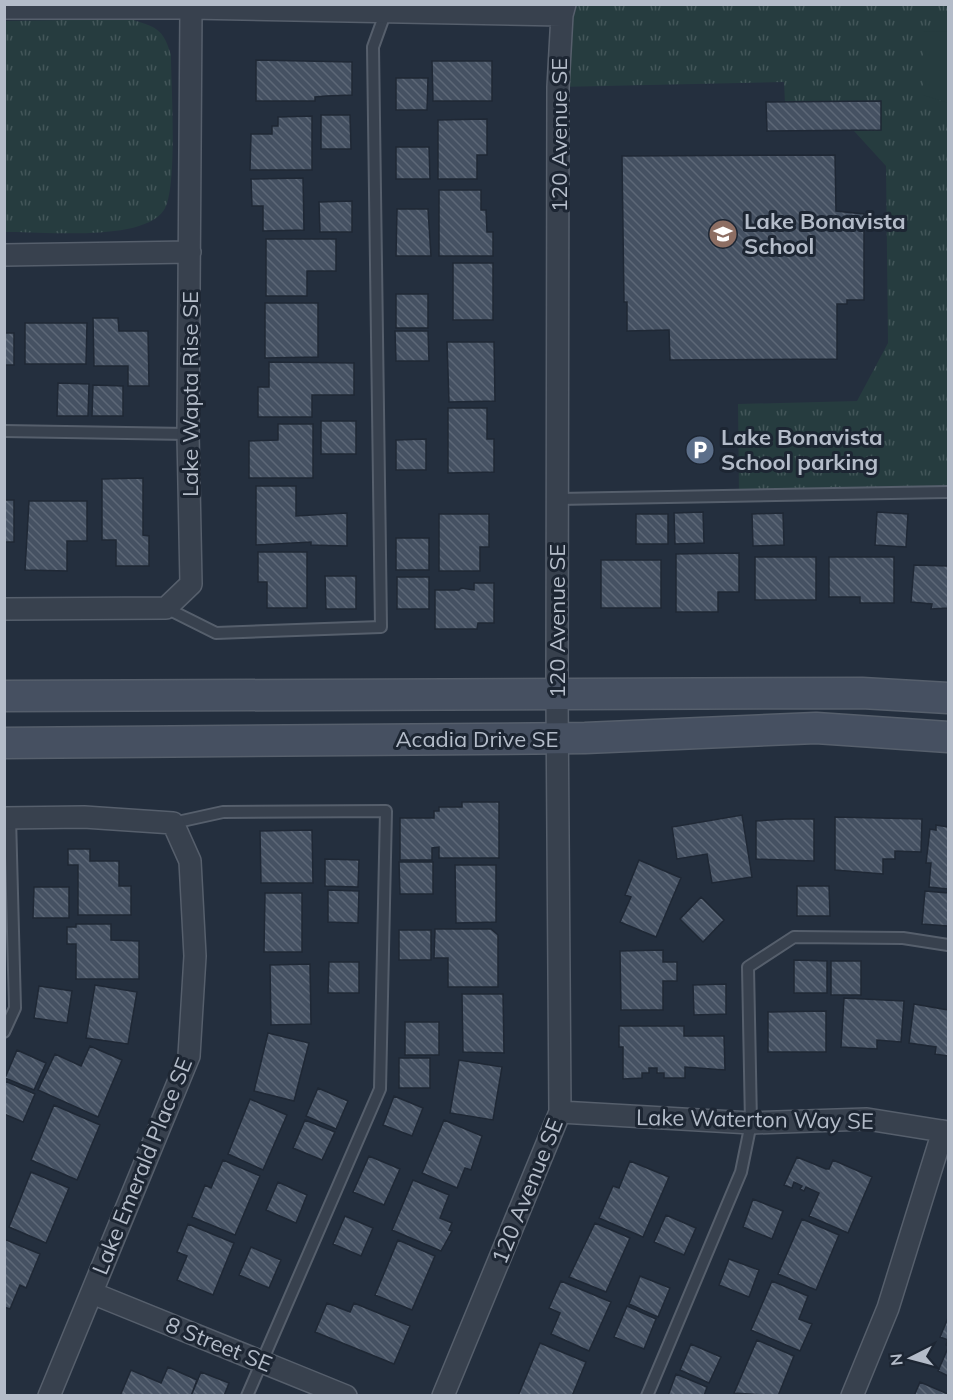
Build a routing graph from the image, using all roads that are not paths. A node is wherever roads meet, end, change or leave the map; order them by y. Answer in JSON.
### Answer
{"nodes":[{"id":1,"x":4,"y":8,"type":"edge"},
{"id":2,"x":191,"y":8,"type":"junction"},
{"id":3,"x":387,"y":8,"type":"edge"},
{"id":4,"x":563,"y":10,"type":"edge"},
{"id":5,"x":190,"y":252,"type":"junction"},
{"id":6,"x":4,"y":255,"type":"edge"},
{"id":7,"x":4,"y":431,"type":"edge"},
{"id":8,"x":188,"y":434,"type":"junction"},
{"id":9,"x":948,"y":492,"type":"edge"},
{"id":10,"x":558,"y":499,"type":"junction"},
{"id":11,"x":166,"y":608,"type":"junction"},
{"id":12,"x":4,"y":609,"type":"edge"},
{"id":13,"x":4,"y":696,"type":"edge"},
{"id":14,"x":557,"y":696,"type":"junction"},
{"id":15,"x":948,"y":698,"type":"edge"},
{"id":16,"x":948,"y":737,"type":"edge"},
{"id":17,"x":558,"y":738,"type":"junction"},
{"id":18,"x":4,"y":743,"type":"edge"},
{"id":19,"x":7,"y":818,"type":"edge"},
{"id":20,"x":172,"y":823,"type":"junction"},
{"id":21,"x":948,"y":945,"type":"edge"},
{"id":22,"x":4,"y":1032,"type":"edge"},
{"id":23,"x":560,"y":1112,"type":"junction"},
{"id":24,"x":751,"y":1123,"type":"junction"},
{"id":25,"x":946,"y":1132,"type":"edge"},
{"id":26,"x":92,"y":1293,"type":"junction"},
{"id":27,"x":261,"y":1360,"type":"junction"},
{"id":28,"x":48,"y":1395,"type":"edge"},
{"id":29,"x":247,"y":1395,"type":"edge"},
{"id":30,"x":346,"y":1395,"type":"edge"},
{"id":31,"x":443,"y":1395,"type":"edge"},
{"id":32,"x":646,"y":1395,"type":"edge"},
{"id":33,"x":852,"y":1395,"type":"edge"}],
"edges":[{"from":1,"to":2,"type":"street"},
{"from":2,"to":3,"type":"street"},
{"from":2,"to":5,"type":"street","name":"Lake Wapta Rise SE"},
{"from":3,"to":4,"type":"street"},
{"from":3,"to":11,"type":"lane"},
{"from":4,"to":10,"type":"street","name":"120 Avenue SE"},
{"from":5,"to":6,"type":"street"},
{"from":5,"to":8,"type":"street","name":"Lake Wapta Rise SE"},
{"from":7,"to":8,"type":"lane"},
{"from":8,"to":11,"type":"street","name":"Lake Wapta Rise SE"},
{"from":9,"to":10,"type":"lane"},
{"from":10,"to":14,"type":"street","name":"120 Avenue SE"},
{"from":11,"to":12,"type":"street"},
{"from":13,"to":14,"type":"street","name":"Acadia Drive SE"},
{"from":14,"to":15,"type":"street","name":"Acadia Drive SE"},
{"from":14,"to":17,"type":"street","name":"120 Avenue SE"},
{"from":16,"to":17,"type":"street","name":"Acadia Drive SE"},
{"from":17,"to":18,"type":"street","name":"Acadia Drive SE"},
{"from":17,"to":23,"type":"street","name":"120 Avenue SE"},
{"from":19,"to":20,"type":"street"},
{"from":19,"to":22,"type":"lane"},
{"from":20,"to":26,"type":"street","name":"Lake Emerald Place SE"},
{"from":20,"to":27,"type":"lane"},
{"from":21,"to":24,"type":"lane"},
{"from":23,"to":24,"type":"street","name":"Lake Waterton Way SE"},
{"from":23,"to":31,"type":"street","name":"120 Avenue SE"},
{"from":24,"to":25,"type":"street","name":"Lake Waterton Way SE"},
{"from":24,"to":32,"type":"lane"},
{"from":25,"to":33,"type":"street"},
{"from":26,"to":27,"type":"street","name":"8 Street SE"},
{"from":26,"to":28,"type":"street","name":"Lake Emerald Place SE"},
{"from":27,"to":29,"type":"lane"},
{"from":27,"to":30,"type":"street","name":"8 Street SE"}]}
